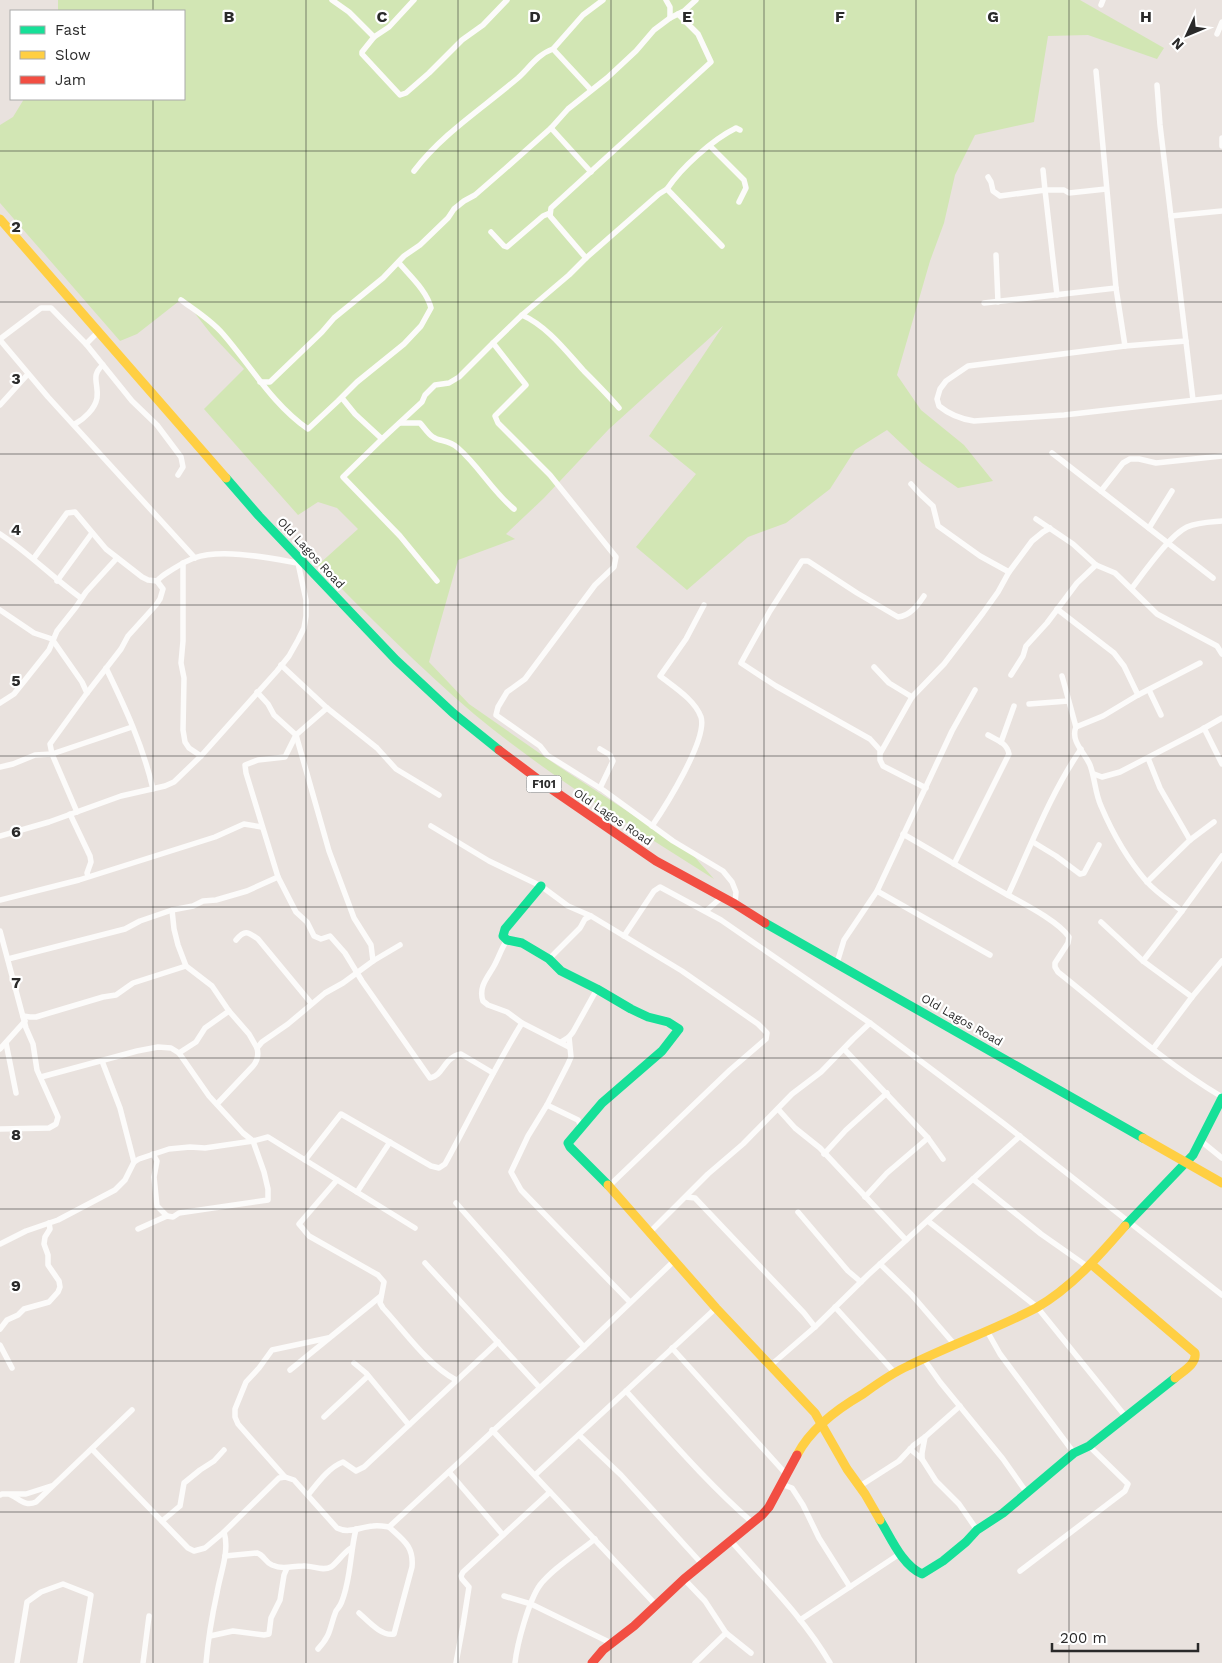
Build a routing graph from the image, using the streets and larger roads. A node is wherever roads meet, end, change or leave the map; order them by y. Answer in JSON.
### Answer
{"nodes":[{"id":1,"x":332,"y":0,"type":"edge"},
{"id":2,"x":414,"y":0,"type":"edge"},
{"id":3,"x":603,"y":0,"type":"edge"},
{"id":4,"x":666,"y":0,"type":"edge"},
{"id":5,"x":696,"y":0,"type":"edge"},
{"id":6,"x":503,"y":2,"type":"edge"},
{"id":7,"x":678,"y":14,"type":"junction"},
{"id":8,"x":670,"y":18,"type":"junction"},
{"id":9,"x":1222,"y":22,"type":"edge"},
{"id":10,"x":1217,"y":34,"type":"dead end"},
{"id":11,"x":374,"y":37,"type":"junction"},
{"id":12,"x":553,"y":49,"type":"junction"},
{"id":13,"x":1096,"y":71,"type":"dead end"},
{"id":14,"x":1158,"y":85,"type":"dead end"},
{"id":15,"x":591,"y":90,"type":"junction"},
{"id":16,"x":551,"y":128,"type":"junction"},
{"id":17,"x":740,"y":130,"type":"dead end"},
{"id":18,"x":1222,"y":138,"type":"edge"},
{"id":19,"x":710,"y":146,"type":"junction"},
{"id":20,"x":1222,"y":146,"type":"edge"},
{"id":21,"x":414,"y":170,"type":"dead end"},
{"id":22,"x":1043,"y":170,"type":"dead end"},
{"id":23,"x":591,"y":172,"type":"junction"},
{"id":24,"x":988,"y":177,"type":"dead end"},
{"id":25,"x":667,"y":189,"type":"junction"},
{"id":26,"x":1045,"y":190,"type":"junction"},
{"id":27,"x":1106,"y":190,"type":"junction"},
{"id":28,"x":739,"y":202,"type":"dead end"},
{"id":29,"x":1222,"y":210,"type":"edge"},
{"id":30,"x":550,"y":213,"type":"junction"},
{"id":31,"x":1171,"y":216,"type":"junction"},
{"id":32,"x":0,"y":219,"type":"edge"},
{"id":33,"x":491,"y":232,"type":"dead end"},
{"id":34,"x":722,"y":246,"type":"dead end"},
{"id":35,"x":996,"y":255,"type":"dead end"},
{"id":36,"x":586,"y":258,"type":"junction"},
{"id":37,"x":398,"y":262,"type":"junction"},
{"id":38,"x":1116,"y":288,"type":"junction"},
{"id":39,"x":1057,"y":295,"type":"junction"},
{"id":40,"x":181,"y":300,"type":"dead end"},
{"id":41,"x":998,"y":302,"type":"junction"},
{"id":42,"x":984,"y":303,"type":"dead end"},
{"id":43,"x":522,"y":315,"type":"junction"},
{"id":44,"x":98,"y":331,"type":"junction"},
{"id":45,"x":0,"y":340,"type":"edge"},
{"id":46,"x":1186,"y":341,"type":"junction"},
{"id":47,"x":493,"y":343,"type":"junction"},
{"id":48,"x":86,"y":344,"type":"junction"},
{"id":49,"x":1125,"y":346,"type":"junction"},
{"id":50,"x":103,"y":365,"type":"junction"},
{"id":51,"x":28,"y":374,"type":"junction"},
{"id":52,"x":260,"y":382,"type":"junction"},
{"id":53,"x":1222,"y":397,"type":"edge"},
{"id":54,"x":342,"y":398,"type":"junction"},
{"id":55,"x":1193,"y":400,"type":"junction"},
{"id":56,"x":0,"y":405,"type":"edge"},
{"id":57,"x":619,"y":408,"type":"dead end"},
{"id":58,"x":400,"y":423,"type":"junction"},
{"id":59,"x":75,"y":424,"type":"junction"},
{"id":60,"x":382,"y":439,"type":"junction"},
{"id":61,"x":1052,"y":453,"type":"dead end"},
{"id":62,"x":1222,"y":456,"type":"edge"},
{"id":63,"x":178,"y":475,"type":"dead end"},
{"id":64,"x":911,"y":484,"type":"dead end"},
{"id":65,"x":1101,"y":491,"type":"junction"},
{"id":66,"x":1172,"y":491,"type":"dead end"},
{"id":67,"x":514,"y":509,"type":"dead end"},
{"id":68,"x":1036,"y":518,"type":"dead end"},
{"id":69,"x":1222,"y":521,"type":"edge"},
{"id":70,"x":1050,"y":528,"type":"junction"},
{"id":71,"x":1149,"y":528,"type":"junction"},
{"id":72,"x":0,"y":534,"type":"edge"},
{"id":73,"x":92,"y":534,"type":"junction"},
{"id":74,"x":1168,"y":543,"type":"junction"},
{"id":75,"x":34,"y":558,"type":"junction"},
{"id":76,"x":117,"y":558,"type":"junction"},
{"id":77,"x":195,"y":558,"type":"junction"},
{"id":78,"x":299,"y":561,"type":"junction"},
{"id":79,"x":183,"y":564,"type":"junction"},
{"id":80,"x":1096,"y":565,"type":"junction"},
{"id":81,"x":1009,"y":572,"type":"junction"},
{"id":82,"x":1213,"y":578,"type":"dead end"},
{"id":83,"x":157,"y":580,"type":"junction"},
{"id":84,"x":57,"y":581,"type":"junction"},
{"id":85,"x":437,"y":581,"type":"dead end"},
{"id":86,"x":1132,"y":588,"type":"junction"},
{"id":87,"x":924,"y":596,"type":"dead end"},
{"id":88,"x":81,"y":598,"type":"junction"},
{"id":89,"x":704,"y":605,"type":"dead end"},
{"id":90,"x":1057,"y":609,"type":"junction"},
{"id":91,"x":0,"y":610,"type":"edge"},
{"id":92,"x":52,"y":639,"type":"junction"},
{"id":93,"x":1222,"y":654,"type":"edge"},
{"id":94,"x":1200,"y":663,"type":"dead end"},
{"id":95,"x":281,"y":665,"type":"junction"},
{"id":96,"x":874,"y":667,"type":"dead end"},
{"id":97,"x":106,"y":668,"type":"junction"},
{"id":98,"x":1011,"y":675,"type":"dead end"},
{"id":99,"x":1062,"y":676,"type":"dead end"},
{"id":100,"x":975,"y":690,"type":"dead end"},
{"id":101,"x":1149,"y":690,"type":"junction"},
{"id":102,"x":257,"y":692,"type":"junction"},
{"id":103,"x":86,"y":693,"type":"junction"},
{"id":104,"x":1138,"y":695,"type":"junction"},
{"id":105,"x":912,"y":697,"type":"junction"},
{"id":106,"x":1068,"y":701,"type":"junction"},
{"id":107,"x":0,"y":703,"type":"edge"},
{"id":108,"x":1029,"y":704,"type":"dead end"},
{"id":109,"x":1014,"y":706,"type":"dead end"},
{"id":110,"x":327,"y":708,"type":"junction"},
{"id":111,"x":1161,"y":715,"type":"dead end"},
{"id":112,"x":1222,"y":718,"type":"edge"},
{"id":113,"x":132,"y":726,"type":"junction"},
{"id":114,"x":1076,"y":727,"type":"junction"},
{"id":115,"x":1204,"y":728,"type":"junction"},
{"id":116,"x":988,"y":734,"type":"dead end"},
{"id":117,"x":296,"y":735,"type":"junction"},
{"id":118,"x":1001,"y":742,"type":"junction"},
{"id":119,"x":600,"y":749,"type":"dead end"},
{"id":120,"x":1081,"y":749,"type":"junction"},
{"id":121,"x":881,"y":752,"type":"junction"},
{"id":122,"x":52,"y":754,"type":"junction"},
{"id":123,"x":201,"y":756,"type":"junction"},
{"id":124,"x":1148,"y":758,"type":"junction"},
{"id":125,"x":1222,"y":764,"type":"edge"},
{"id":126,"x":0,"y":767,"type":"edge"},
{"id":127,"x":1094,"y":774,"type":"junction"},
{"id":128,"x":600,"y":788,"type":"junction"},
{"id":129,"x":926,"y":788,"type":"junction"},
{"id":130,"x":153,"y":789,"type":"junction"},
{"id":131,"x":439,"y":795,"type":"dead end"},
{"id":132,"x":77,"y":812,"type":"junction"},
{"id":133,"x":70,"y":814,"type":"junction"},
{"id":134,"x":1214,"y":822,"type":"dead end"},
{"id":135,"x":431,"y":826,"type":"dead end"},
{"id":136,"x":652,"y":826,"type":"junction"},
{"id":137,"x":262,"y":827,"type":"junction"},
{"id":138,"x":903,"y":834,"type":"junction"},
{"id":139,"x":0,"y":836,"type":"edge"},
{"id":140,"x":1190,"y":840,"type":"junction"},
{"id":141,"x":1033,"y":842,"type":"junction"},
{"id":142,"x":1099,"y":844,"type":"dead end"},
{"id":143,"x":1222,"y":856,"type":"edge"},
{"id":144,"x":954,"y":864,"type":"junction"},
{"id":145,"x":88,"y":876,"type":"junction"},
{"id":146,"x":278,"y":877,"type":"junction"},
{"id":147,"x":1148,"y":882,"type":"junction"},
{"id":148,"x":541,"y":886,"type":"junction"},
{"id":149,"x":877,"y":891,"type":"junction"},
{"id":150,"x":1008,"y":895,"type":"junction"},
{"id":151,"x":722,"y":897,"type":"junction"},
{"id":152,"x":0,"y":900,"type":"edge"},
{"id":153,"x":735,"y":904,"type":"junction"},
{"id":154,"x":172,"y":910,"type":"junction"},
{"id":155,"x":706,"y":911,"type":"junction"},
{"id":156,"x":1182,"y":911,"type":"junction"},
{"id":157,"x":591,"y":916,"type":"junction"},
{"id":158,"x":1101,"y":922,"type":"dead end"},
{"id":159,"x":0,"y":931,"type":"edge"},
{"id":160,"x":624,"y":936,"type":"junction"},
{"id":161,"x":236,"y":940,"type":"dead end"},
{"id":162,"x":507,"y":940,"type":"junction"},
{"id":163,"x":400,"y":945,"type":"dead end"},
{"id":164,"x":990,"y":955,"type":"dead end"},
{"id":165,"x":8,"y":959,"type":"junction"},
{"id":166,"x":548,"y":960,"type":"junction"},
{"id":167,"x":373,"y":961,"type":"junction"},
{"id":168,"x":1143,"y":961,"type":"junction"},
{"id":169,"x":1222,"y":961,"type":"edge"},
{"id":170,"x":836,"y":962,"type":"junction"},
{"id":171,"x":186,"y":966,"type":"junction"},
{"id":172,"x":357,"y":973,"type":"junction"},
{"id":173,"x":597,"y":989,"type":"junction"},
{"id":174,"x":1192,"y":997,"type":"junction"},
{"id":175,"x":311,"y":1003,"type":"junction"},
{"id":176,"x":229,"y":1011,"type":"junction"},
{"id":177,"x":24,"y":1018,"type":"junction"},
{"id":178,"x":522,"y":1023,"type":"junction"},
{"id":179,"x":870,"y":1023,"type":"junction"},
{"id":180,"x":569,"y":1037,"type":"junction"},
{"id":181,"x":561,"y":1042,"type":"junction"},
{"id":182,"x":6,"y":1043,"type":"junction"},
{"id":183,"x":569,"y":1047,"type":"junction"},
{"id":184,"x":257,"y":1048,"type":"junction"},
{"id":185,"x":0,"y":1049,"type":"edge"},
{"id":186,"x":844,"y":1049,"type":"junction"},
{"id":187,"x":1153,"y":1049,"type":"junction"},
{"id":188,"x":179,"y":1053,"type":"junction"},
{"id":189,"x":102,"y":1061,"type":"junction"},
{"id":190,"x":493,"y":1073,"type":"junction"},
{"id":191,"x":41,"y":1077,"type":"junction"},
{"id":192,"x":16,"y":1093,"type":"dead end"},
{"id":193,"x":887,"y":1094,"type":"junction"},
{"id":194,"x":1222,"y":1097,"type":"edge"},
{"id":195,"x":217,"y":1104,"type":"junction"},
{"id":196,"x":547,"y":1105,"type":"junction"},
{"id":197,"x":778,"y":1109,"type":"junction"},
{"id":198,"x":581,"y":1126,"type":"junction"},
{"id":199,"x":0,"y":1129,"type":"edge"},
{"id":200,"x":1020,"y":1136,"type":"junction"},
{"id":201,"x":928,"y":1138,"type":"junction"},
{"id":202,"x":1201,"y":1140,"type":"junction"},
{"id":203,"x":253,"y":1141,"type":"junction"},
{"id":204,"x":390,"y":1142,"type":"junction"},
{"id":205,"x":153,"y":1154,"type":"junction"},
{"id":206,"x":824,"y":1154,"type":"junction"},
{"id":207,"x":1222,"y":1158,"type":"edge"},
{"id":208,"x":943,"y":1159,"type":"dead end"},
{"id":209,"x":305,"y":1160,"type":"junction"},
{"id":210,"x":134,"y":1162,"type":"junction"},
{"id":211,"x":1186,"y":1163,"type":"junction"},
{"id":212,"x":337,"y":1180,"type":"junction"},
{"id":213,"x":973,"y":1180,"type":"junction"},
{"id":214,"x":1222,"y":1183,"type":"edge"},
{"id":215,"x":609,"y":1186,"type":"junction"},
{"id":216,"x":695,"y":1189,"type":"junction"},
{"id":217,"x":357,"y":1192,"type":"junction"},
{"id":218,"x":686,"y":1197,"type":"junction"},
{"id":219,"x":865,"y":1197,"type":"junction"},
{"id":220,"x":695,"y":1198,"type":"junction"},
{"id":221,"x":456,"y":1204,"type":"dead end"},
{"id":222,"x":798,"y":1212,"type":"dead end"},
{"id":223,"x":167,"y":1216,"type":"junction"},
{"id":224,"x":928,"y":1221,"type":"junction"},
{"id":225,"x":1129,"y":1222,"type":"junction"},
{"id":226,"x":49,"y":1224,"type":"junction"},
{"id":227,"x":415,"y":1228,"type":"dead end"},
{"id":228,"x":138,"y":1229,"type":"dead end"},
{"id":229,"x":650,"y":1232,"type":"junction"},
{"id":230,"x":906,"y":1240,"type":"junction"},
{"id":231,"x":0,"y":1244,"type":"edge"},
{"id":232,"x":675,"y":1260,"type":"junction"},
{"id":233,"x":425,"y":1263,"type":"dead end"},
{"id":234,"x":880,"y":1264,"type":"junction"},
{"id":235,"x":1089,"y":1265,"type":"junction"},
{"id":236,"x":861,"y":1282,"type":"junction"},
{"id":237,"x":1222,"y":1294,"type":"edge"},
{"id":238,"x":381,"y":1296,"type":"junction"},
{"id":239,"x":630,"y":1302,"type":"junction"},
{"id":240,"x":835,"y":1307,"type":"junction"},
{"id":241,"x":1037,"y":1307,"type":"junction"},
{"id":242,"x":716,"y":1308,"type":"junction"},
{"id":243,"x":815,"y":1327,"type":"junction"},
{"id":244,"x":0,"y":1329,"type":"edge"},
{"id":245,"x":987,"y":1331,"type":"junction"},
{"id":246,"x":328,"y":1338,"type":"junction"},
{"id":247,"x":498,"y":1342,"type":"junction"},
{"id":248,"x":0,"y":1345,"type":"edge"},
{"id":249,"x":955,"y":1345,"type":"junction"},
{"id":250,"x":584,"y":1346,"type":"junction"},
{"id":251,"x":672,"y":1348,"type":"junction"},
{"id":252,"x":923,"y":1358,"type":"junction"},
{"id":253,"x":354,"y":1363,"type":"dead end"},
{"id":254,"x":771,"y":1365,"type":"junction"},
{"id":255,"x":12,"y":1368,"type":"dead end"},
{"id":256,"x":290,"y":1370,"type":"dead end"},
{"id":257,"x":895,"y":1372,"type":"junction"},
{"id":258,"x":368,"y":1376,"type":"junction"},
{"id":259,"x":456,"y":1380,"type":"junction"},
{"id":260,"x":539,"y":1387,"type":"junction"},
{"id":261,"x":626,"y":1391,"type":"junction"},
{"id":262,"x":960,"y":1406,"type":"junction"},
{"id":263,"x":132,"y":1410,"type":"dead end"},
{"id":264,"x":324,"y":1417,"type":"dead end"},
{"id":265,"x":1126,"y":1417,"type":"junction"},
{"id":266,"x":822,"y":1423,"type":"junction"},
{"id":267,"x":409,"y":1425,"type":"junction"},
{"id":268,"x":492,"y":1430,"type":"junction"},
{"id":269,"x":579,"y":1435,"type":"junction"},
{"id":270,"x":925,"y":1437,"type":"junction"},
{"id":271,"x":1088,"y":1446,"type":"junction"},
{"id":272,"x":92,"y":1449,"type":"junction"},
{"id":273,"x":910,"y":1449,"type":"junction"},
{"id":274,"x":224,"y":1450,"type":"dead end"},
{"id":275,"x":1074,"y":1453,"type":"junction"},
{"id":276,"x":922,"y":1459,"type":"junction"},
{"id":277,"x":449,"y":1472,"type":"junction"},
{"id":278,"x":786,"y":1474,"type":"junction"},
{"id":279,"x":534,"y":1475,"type":"junction"},
{"id":280,"x":285,"y":1477,"type":"junction"},
{"id":281,"x":54,"y":1484,"type":"junction"},
{"id":282,"x":781,"y":1484,"type":"junction"},
{"id":283,"x":860,"y":1486,"type":"junction"},
{"id":284,"x":550,"y":1492,"type":"junction"},
{"id":285,"x":1027,"y":1493,"type":"junction"},
{"id":286,"x":0,"y":1495,"type":"edge"},
{"id":287,"x":11,"y":1495,"type":"junction"},
{"id":288,"x":308,"y":1495,"type":"junction"},
{"id":289,"x":162,"y":1521,"type":"junction"},
{"id":290,"x":753,"y":1523,"type":"junction"},
{"id":291,"x":389,"y":1527,"type":"junction"},
{"id":292,"x":356,"y":1529,"type":"junction"},
{"id":293,"x":977,"y":1530,"type":"junction"},
{"id":294,"x":224,"y":1532,"type":"junction"},
{"id":295,"x":504,"y":1535,"type":"junction"},
{"id":296,"x":595,"y":1539,"type":"junction"},
{"id":297,"x":731,"y":1541,"type":"junction"},
{"id":298,"x":351,"y":1548,"type":"junction"},
{"id":299,"x":901,"y":1553,"type":"junction"},
{"id":300,"x":225,"y":1556,"type":"junction"},
{"id":301,"x":702,"y":1564,"type":"junction"},
{"id":302,"x":287,"y":1568,"type":"junction"},
{"id":303,"x":1020,"y":1571,"type":"dead end"},
{"id":304,"x":684,"y":1579,"type":"junction"},
{"id":305,"x":850,"y":1587,"type":"junction"},
{"id":306,"x":504,"y":1596,"type":"dead end"},
{"id":307,"x":531,"y":1604,"type":"junction"},
{"id":308,"x":656,"y":1605,"type":"junction"},
{"id":309,"x":359,"y":1613,"type":"dead end"},
{"id":310,"x":149,"y":1616,"type":"dead end"},
{"id":311,"x":800,"y":1620,"type":"junction"},
{"id":312,"x":726,"y":1633,"type":"junction"},
{"id":313,"x":210,"y":1636,"type":"junction"},
{"id":314,"x":613,"y":1644,"type":"junction"},
{"id":315,"x":318,"y":1649,"type":"dead end"},
{"id":316,"x":751,"y":1653,"type":"dead end"},
{"id":317,"x":17,"y":1663,"type":"edge"},
{"id":318,"x":80,"y":1663,"type":"edge"},
{"id":319,"x":143,"y":1663,"type":"edge"},
{"id":320,"x":206,"y":1663,"type":"edge"},
{"id":321,"x":456,"y":1663,"type":"edge"},
{"id":322,"x":515,"y":1663,"type":"edge"},
{"id":323,"x":592,"y":1663,"type":"edge"},
{"id":324,"x":695,"y":1663,"type":"edge"},
{"id":325,"x":830,"y":1663,"type":"edge"}],
"edges":[{"from":1,"to":11,"type":"street"},
{"from":2,"to":11,"type":"street"},
{"from":3,"to":12,"type":"street"},
{"from":4,"to":8,"type":"street"},
{"from":5,"to":7,"type":"street"},
{"from":6,"to":11,"type":"street"},
{"from":7,"to":8,"type":"street"},
{"from":7,"to":23,"type":"street"},
{"from":8,"to":15,"type":"street"},
{"from":9,"to":10,"type":"street"},
{"from":12,"to":15,"type":"street"},
{"from":12,"to":21,"type":"street"},
{"from":13,"to":27,"type":"street"},
{"from":14,"to":31,"type":"street"},
{"from":15,"to":16,"type":"street"},
{"from":16,"to":23,"type":"street"},
{"from":16,"to":37,"type":"street"},
{"from":17,"to":19,"type":"street"},
{"from":18,"to":20,"type":"street"},
{"from":19,"to":25,"type":"street"},
{"from":19,"to":28,"type":"street"},
{"from":22,"to":26,"type":"street"},
{"from":23,"to":30,"type":"street"},
{"from":24,"to":26,"type":"street"},
{"from":25,"to":34,"type":"street"},
{"from":25,"to":36,"type":"street"},
{"from":26,"to":27,"type":"street"},
{"from":26,"to":39,"type":"street"},
{"from":27,"to":38,"type":"street"},
{"from":29,"to":31,"type":"street"},
{"from":30,"to":33,"type":"street"},
{"from":30,"to":36,"type":"street"},
{"from":31,"to":46,"type":"street"},
{"from":32,"to":44,"type":"street","name":"Old Lagos Road","number":"F101"},
{"from":35,"to":41,"type":"street"},
{"from":36,"to":43,"type":"street"},
{"from":37,"to":52,"type":"street"},
{"from":37,"to":54,"type":"street"},
{"from":38,"to":39,"type":"street"},
{"from":38,"to":49,"type":"street"},
{"from":39,"to":41,"type":"street"},
{"from":40,"to":52,"type":"street"},
{"from":41,"to":42,"type":"street"},
{"from":43,"to":47,"type":"street"},
{"from":43,"to":57,"type":"street"},
{"from":44,"to":48,"type":"street"},
{"from":44,"to":78,"type":"street","name":"Old Lagos Road","number":"F101"},
{"from":45,"to":48,"type":"street"},
{"from":45,"to":51,"type":"street"},
{"from":46,"to":49,"type":"street"},
{"from":46,"to":55,"type":"street"},
{"from":47,"to":58,"type":"street"},
{"from":47,"to":128,"type":"street"},
{"from":48,"to":50,"type":"street"},
{"from":49,"to":55,"type":"street"},
{"from":50,"to":59,"type":"street"},
{"from":50,"to":63,"type":"street"},
{"from":51,"to":56,"type":"street"},
{"from":51,"to":59,"type":"street"},
{"from":52,"to":54,"type":"street"},
{"from":53,"to":55,"type":"street"},
{"from":54,"to":60,"type":"street"},
{"from":58,"to":60,"type":"street"},
{"from":58,"to":67,"type":"street"},
{"from":59,"to":77,"type":"street"},
{"from":60,"to":85,"type":"street"},
{"from":61,"to":65,"type":"street"},
{"from":62,"to":65,"type":"street"},
{"from":64,"to":81,"type":"street"},
{"from":65,"to":71,"type":"street"},
{"from":66,"to":71,"type":"street"},
{"from":68,"to":70,"type":"street"},
{"from":69,"to":74,"type":"street"},
{"from":70,"to":80,"type":"street"},
{"from":70,"to":81,"type":"street"},
{"from":71,"to":74,"type":"street"},
{"from":72,"to":75,"type":"street"},
{"from":73,"to":75,"type":"street"},
{"from":73,"to":76,"type":"street"},
{"from":73,"to":84,"type":"street"},
{"from":74,"to":82,"type":"street"},
{"from":74,"to":86,"type":"street"},
{"from":75,"to":84,"type":"street"},
{"from":76,"to":83,"type":"street"},
{"from":76,"to":88,"type":"street"},
{"from":77,"to":78,"type":"street"},
{"from":77,"to":79,"type":"street"},
{"from":78,"to":95,"type":"street"},
{"from":78,"to":151,"type":"street","name":"Old Lagos Road","number":"F101"},
{"from":79,"to":83,"type":"street"},
{"from":79,"to":123,"type":"street"},
{"from":80,"to":86,"type":"street"},
{"from":80,"to":90,"type":"street"},
{"from":81,"to":105,"type":"street"},
{"from":83,"to":97,"type":"street"},
{"from":84,"to":88,"type":"street"},
{"from":86,"to":93,"type":"street"},
{"from":87,"to":121,"type":"street"},
{"from":88,"to":92,"type":"street"},
{"from":89,"to":136,"type":"street"},
{"from":90,"to":98,"type":"street"},
{"from":90,"to":104,"type":"street"},
{"from":91,"to":92,"type":"street"},
{"from":92,"to":103,"type":"street"},
{"from":92,"to":107,"type":"street"},
{"from":94,"to":101,"type":"street"},
{"from":95,"to":102,"type":"street"},
{"from":95,"to":110,"type":"street"},
{"from":96,"to":105,"type":"street"},
{"from":97,"to":103,"type":"street"},
{"from":97,"to":113,"type":"street"},
{"from":99,"to":106,"type":"street"},
{"from":100,"to":129,"type":"street"},
{"from":101,"to":104,"type":"street"},
{"from":101,"to":111,"type":"street"},
{"from":102,"to":117,"type":"street"},
{"from":102,"to":123,"type":"street"},
{"from":103,"to":122,"type":"street"},
{"from":104,"to":114,"type":"street"},
{"from":105,"to":121,"type":"street"},
{"from":106,"to":108,"type":"street"},
{"from":106,"to":114,"type":"street"},
{"from":109,"to":118,"type":"street"},
{"from":110,"to":117,"type":"street"},
{"from":110,"to":131,"type":"street"},
{"from":112,"to":115,"type":"street"},
{"from":113,"to":122,"type":"street"},
{"from":113,"to":130,"type":"street"},
{"from":114,"to":120,"type":"street"},
{"from":115,"to":124,"type":"street"},
{"from":115,"to":125,"type":"street"},
{"from":116,"to":118,"type":"street"},
{"from":117,"to":137,"type":"street"},
{"from":117,"to":167,"type":"street"},
{"from":118,"to":144,"type":"street"},
{"from":119,"to":128,"type":"street"},
{"from":120,"to":127,"type":"street"},
{"from":120,"to":141,"type":"street"},
{"from":121,"to":129,"type":"street"},
{"from":122,"to":126,"type":"street"},
{"from":122,"to":132,"type":"street"},
{"from":123,"to":130,"type":"street"},
{"from":124,"to":127,"type":"street"},
{"from":124,"to":140,"type":"street"},
{"from":127,"to":147,"type":"street"},
{"from":128,"to":136,"type":"street"},
{"from":129,"to":138,"type":"street"},
{"from":130,"to":132,"type":"street"},
{"from":132,"to":133,"type":"street"},
{"from":133,"to":139,"type":"street"},
{"from":133,"to":145,"type":"street"},
{"from":134,"to":140,"type":"street"},
{"from":135,"to":148,"type":"street"},
{"from":136,"to":153,"type":"street"},
{"from":137,"to":145,"type":"street"},
{"from":137,"to":146,"type":"street"},
{"from":138,"to":144,"type":"street"},
{"from":138,"to":149,"type":"street"},
{"from":140,"to":147,"type":"street"},
{"from":141,"to":142,"type":"street"},
{"from":141,"to":150,"type":"street"},
{"from":143,"to":156,"type":"street"},
{"from":144,"to":150,"type":"street"},
{"from":145,"to":152,"type":"street"},
{"from":146,"to":154,"type":"street"},
{"from":146,"to":172,"type":"street"},
{"from":147,"to":156,"type":"street"},
{"from":148,"to":157,"type":"street"},
{"from":148,"to":162,"type":"street"},
{"from":149,"to":164,"type":"street"},
{"from":149,"to":170,"type":"street"},
{"from":150,"to":187,"type":"street"},
{"from":151,"to":153,"type":"street","name":"Old Lagos Road","number":"F101"},
{"from":151,"to":155,"type":"street"},
{"from":153,"to":170,"type":"street","name":"Old Lagos Road","number":"F101"},
{"from":154,"to":165,"type":"street"},
{"from":154,"to":171,"type":"street"},
{"from":155,"to":160,"type":"street"},
{"from":155,"to":179,"type":"street"},
{"from":156,"to":168,"type":"street"},
{"from":157,"to":160,"type":"street"},
{"from":157,"to":166,"type":"street"},
{"from":158,"to":168,"type":"street"},
{"from":159,"to":165,"type":"street"},
{"from":160,"to":215,"type":"street"},
{"from":161,"to":175,"type":"street"},
{"from":162,"to":166,"type":"street"},
{"from":162,"to":178,"type":"street"},
{"from":163,"to":167,"type":"street"},
{"from":165,"to":177,"type":"street"},
{"from":166,"to":173,"type":"street"},
{"from":167,"to":172,"type":"street"},
{"from":168,"to":174,"type":"street"},
{"from":169,"to":174,"type":"street"},
{"from":170,"to":211,"type":"street","name":"Old Lagos Road","number":"F101"},
{"from":171,"to":176,"type":"street"},
{"from":171,"to":177,"type":"street"},
{"from":172,"to":175,"type":"street"},
{"from":172,"to":190,"type":"street"},
{"from":173,"to":180,"type":"street"},
{"from":173,"to":198,"type":"street"},
{"from":174,"to":187,"type":"street"},
{"from":175,"to":184,"type":"street"},
{"from":176,"to":184,"type":"street"},
{"from":176,"to":188,"type":"street"},
{"from":177,"to":182,"type":"street"},
{"from":177,"to":191,"type":"street"},
{"from":178,"to":181,"type":"street"},
{"from":178,"to":190,"type":"street"},
{"from":179,"to":186,"type":"street"},
{"from":179,"to":200,"type":"street"},
{"from":180,"to":181,"type":"street"},
{"from":180,"to":183,"type":"street"},
{"from":181,"to":183,"type":"street"},
{"from":182,"to":185,"type":"street"},
{"from":182,"to":192,"type":"street"},
{"from":183,"to":196,"type":"street"},
{"from":184,"to":195,"type":"street"},
{"from":186,"to":193,"type":"street"},
{"from":186,"to":197,"type":"street"},
{"from":187,"to":194,"type":"street"},
{"from":188,"to":189,"type":"street"},
{"from":188,"to":195,"type":"street"},
{"from":189,"to":191,"type":"street"},
{"from":189,"to":210,"type":"street"},
{"from":190,"to":204,"type":"street"},
{"from":191,"to":199,"type":"street"},
{"from":193,"to":201,"type":"street"},
{"from":193,"to":206,"type":"street"},
{"from":194,"to":202,"type":"street"},
{"from":195,"to":203,"type":"street"},
{"from":196,"to":198,"type":"street"},
{"from":196,"to":239,"type":"street"},
{"from":197,"to":206,"type":"street"},
{"from":197,"to":216,"type":"street"},
{"from":198,"to":215,"type":"street"},
{"from":200,"to":213,"type":"street"},
{"from":200,"to":225,"type":"street"},
{"from":201,"to":208,"type":"street"},
{"from":201,"to":219,"type":"street"},
{"from":202,"to":207,"type":"street"},
{"from":202,"to":211,"type":"street"},
{"from":203,"to":205,"type":"street"},
{"from":203,"to":209,"type":"street"},
{"from":203,"to":223,"type":"street"},
{"from":204,"to":209,"type":"street"},
{"from":204,"to":217,"type":"street"},
{"from":205,"to":210,"type":"street"},
{"from":205,"to":223,"type":"street"},
{"from":206,"to":219,"type":"street"},
{"from":209,"to":212,"type":"street"},
{"from":210,"to":226,"type":"street"},
{"from":211,"to":214,"type":"street","name":"Old Lagos Road","number":"F101"},
{"from":211,"to":225,"type":"street"},
{"from":212,"to":217,"type":"street"},
{"from":212,"to":238,"type":"street"},
{"from":213,"to":224,"type":"street"},
{"from":213,"to":235,"type":"street"},
{"from":215,"to":229,"type":"street"},
{"from":216,"to":218,"type":"street"},
{"from":216,"to":220,"type":"street"},
{"from":217,"to":227,"type":"street"},
{"from":218,"to":220,"type":"street"},
{"from":218,"to":229,"type":"street"},
{"from":219,"to":230,"type":"street"},
{"from":220,"to":243,"type":"street"},
{"from":221,"to":250,"type":"street"},
{"from":222,"to":236,"type":"street"},
{"from":223,"to":228,"type":"street"},
{"from":224,"to":230,"type":"street"},
{"from":224,"to":241,"type":"street"},
{"from":225,"to":235,"type":"street"},
{"from":225,"to":237,"type":"street"},
{"from":226,"to":231,"type":"street"},
{"from":226,"to":244,"type":"street"},
{"from":229,"to":232,"type":"street"},
{"from":230,"to":234,"type":"street"},
{"from":232,"to":239,"type":"street"},
{"from":232,"to":242,"type":"street"},
{"from":233,"to":247,"type":"street"},
{"from":234,"to":236,"type":"street"},
{"from":234,"to":249,"type":"street"},
{"from":235,"to":241,"type":"street"},
{"from":235,"to":265,"type":"street"},
{"from":236,"to":240,"type":"street"},
{"from":238,"to":246,"type":"street"},
{"from":238,"to":259,"type":"street"},
{"from":239,"to":250,"type":"street"},
{"from":240,"to":243,"type":"street"},
{"from":240,"to":257,"type":"street"},
{"from":241,"to":245,"type":"street"},
{"from":241,"to":265,"type":"street"},
{"from":242,"to":251,"type":"street"},
{"from":242,"to":254,"type":"street"},
{"from":243,"to":254,"type":"street"},
{"from":245,"to":249,"type":"street"},
{"from":245,"to":275,"type":"street"},
{"from":246,"to":256,"type":"street"},
{"from":246,"to":280,"type":"street"},
{"from":247,"to":259,"type":"street"},
{"from":247,"to":260,"type":"street"},
{"from":248,"to":255,"type":"street"},
{"from":249,"to":252,"type":"street"},
{"from":250,"to":260,"type":"street"},
{"from":251,"to":261,"type":"street"},
{"from":251,"to":278,"type":"street"},
{"from":252,"to":257,"type":"street"},
{"from":252,"to":262,"type":"street"},
{"from":253,"to":258,"type":"street"},
{"from":254,"to":266,"type":"street"},
{"from":257,"to":266,"type":"street"},
{"from":258,"to":264,"type":"street"},
{"from":258,"to":267,"type":"street"},
{"from":259,"to":267,"type":"street"},
{"from":260,"to":268,"type":"street"},
{"from":261,"to":269,"type":"street"},
{"from":261,"to":290,"type":"street"},
{"from":262,"to":270,"type":"street"},
{"from":262,"to":285,"type":"street"},
{"from":263,"to":272,"type":"street"},
{"from":265,"to":271,"type":"street"},
{"from":266,"to":278,"type":"street"},
{"from":266,"to":283,"type":"street"},
{"from":267,"to":288,"type":"street"},
{"from":268,"to":277,"type":"street"},
{"from":268,"to":279,"type":"street"},
{"from":269,"to":279,"type":"street"},
{"from":269,"to":301,"type":"street"},
{"from":270,"to":273,"type":"street"},
{"from":270,"to":276,"type":"street"},
{"from":271,"to":275,"type":"street"},
{"from":271,"to":303,"type":"street"},
{"from":272,"to":281,"type":"street"},
{"from":272,"to":289,"type":"street"},
{"from":273,"to":276,"type":"street"},
{"from":273,"to":283,"type":"street"},
{"from":274,"to":289,"type":"street"},
{"from":275,"to":285,"type":"street"},
{"from":276,"to":293,"type":"street"},
{"from":277,"to":291,"type":"street"},
{"from":277,"to":295,"type":"street"},
{"from":278,"to":282,"type":"street"},
{"from":279,"to":284,"type":"street"},
{"from":280,"to":288,"type":"street"},
{"from":280,"to":294,"type":"street"},
{"from":281,"to":287,"type":"street"},
{"from":281,"to":287,"type":"street"},
{"from":282,"to":290,"type":"street"},
{"from":282,"to":305,"type":"street"},
{"from":283,"to":299,"type":"street"},
{"from":284,"to":295,"type":"street"},
{"from":284,"to":296,"type":"street"},
{"from":285,"to":293,"type":"street"},
{"from":286,"to":287,"type":"street"},
{"from":288,"to":292,"type":"street"},
{"from":289,"to":294,"type":"street"},
{"from":290,"to":297,"type":"street"},
{"from":291,"to":292,"type":"street"},
{"from":291,"to":309,"type":"street"},
{"from":292,"to":298,"type":"street"},
{"from":293,"to":299,"type":"street"},
{"from":294,"to":300,"type":"street"},
{"from":295,"to":321,"type":"street"},
{"from":296,"to":307,"type":"street"},
{"from":296,"to":308,"type":"street"},
{"from":297,"to":301,"type":"street"},
{"from":297,"to":311,"type":"street"},
{"from":298,"to":302,"type":"street"},
{"from":298,"to":315,"type":"street"},
{"from":299,"to":305,"type":"street"},
{"from":300,"to":302,"type":"street"},
{"from":300,"to":313,"type":"street"},
{"from":301,"to":304,"type":"street"},
{"from":302,"to":313,"type":"street"},
{"from":304,"to":308,"type":"street"},
{"from":304,"to":312,"type":"street"},
{"from":305,"to":311,"type":"street"},
{"from":306,"to":307,"type":"street"},
{"from":307,"to":314,"type":"street"},
{"from":307,"to":322,"type":"street"},
{"from":308,"to":314,"type":"street"},
{"from":310,"to":319,"type":"street"},
{"from":311,"to":325,"type":"street"},
{"from":312,"to":316,"type":"street"},
{"from":312,"to":324,"type":"street"},
{"from":313,"to":320,"type":"street"},
{"from":314,"to":323,"type":"street"},
{"from":317,"to":318,"type":"street"}]}
